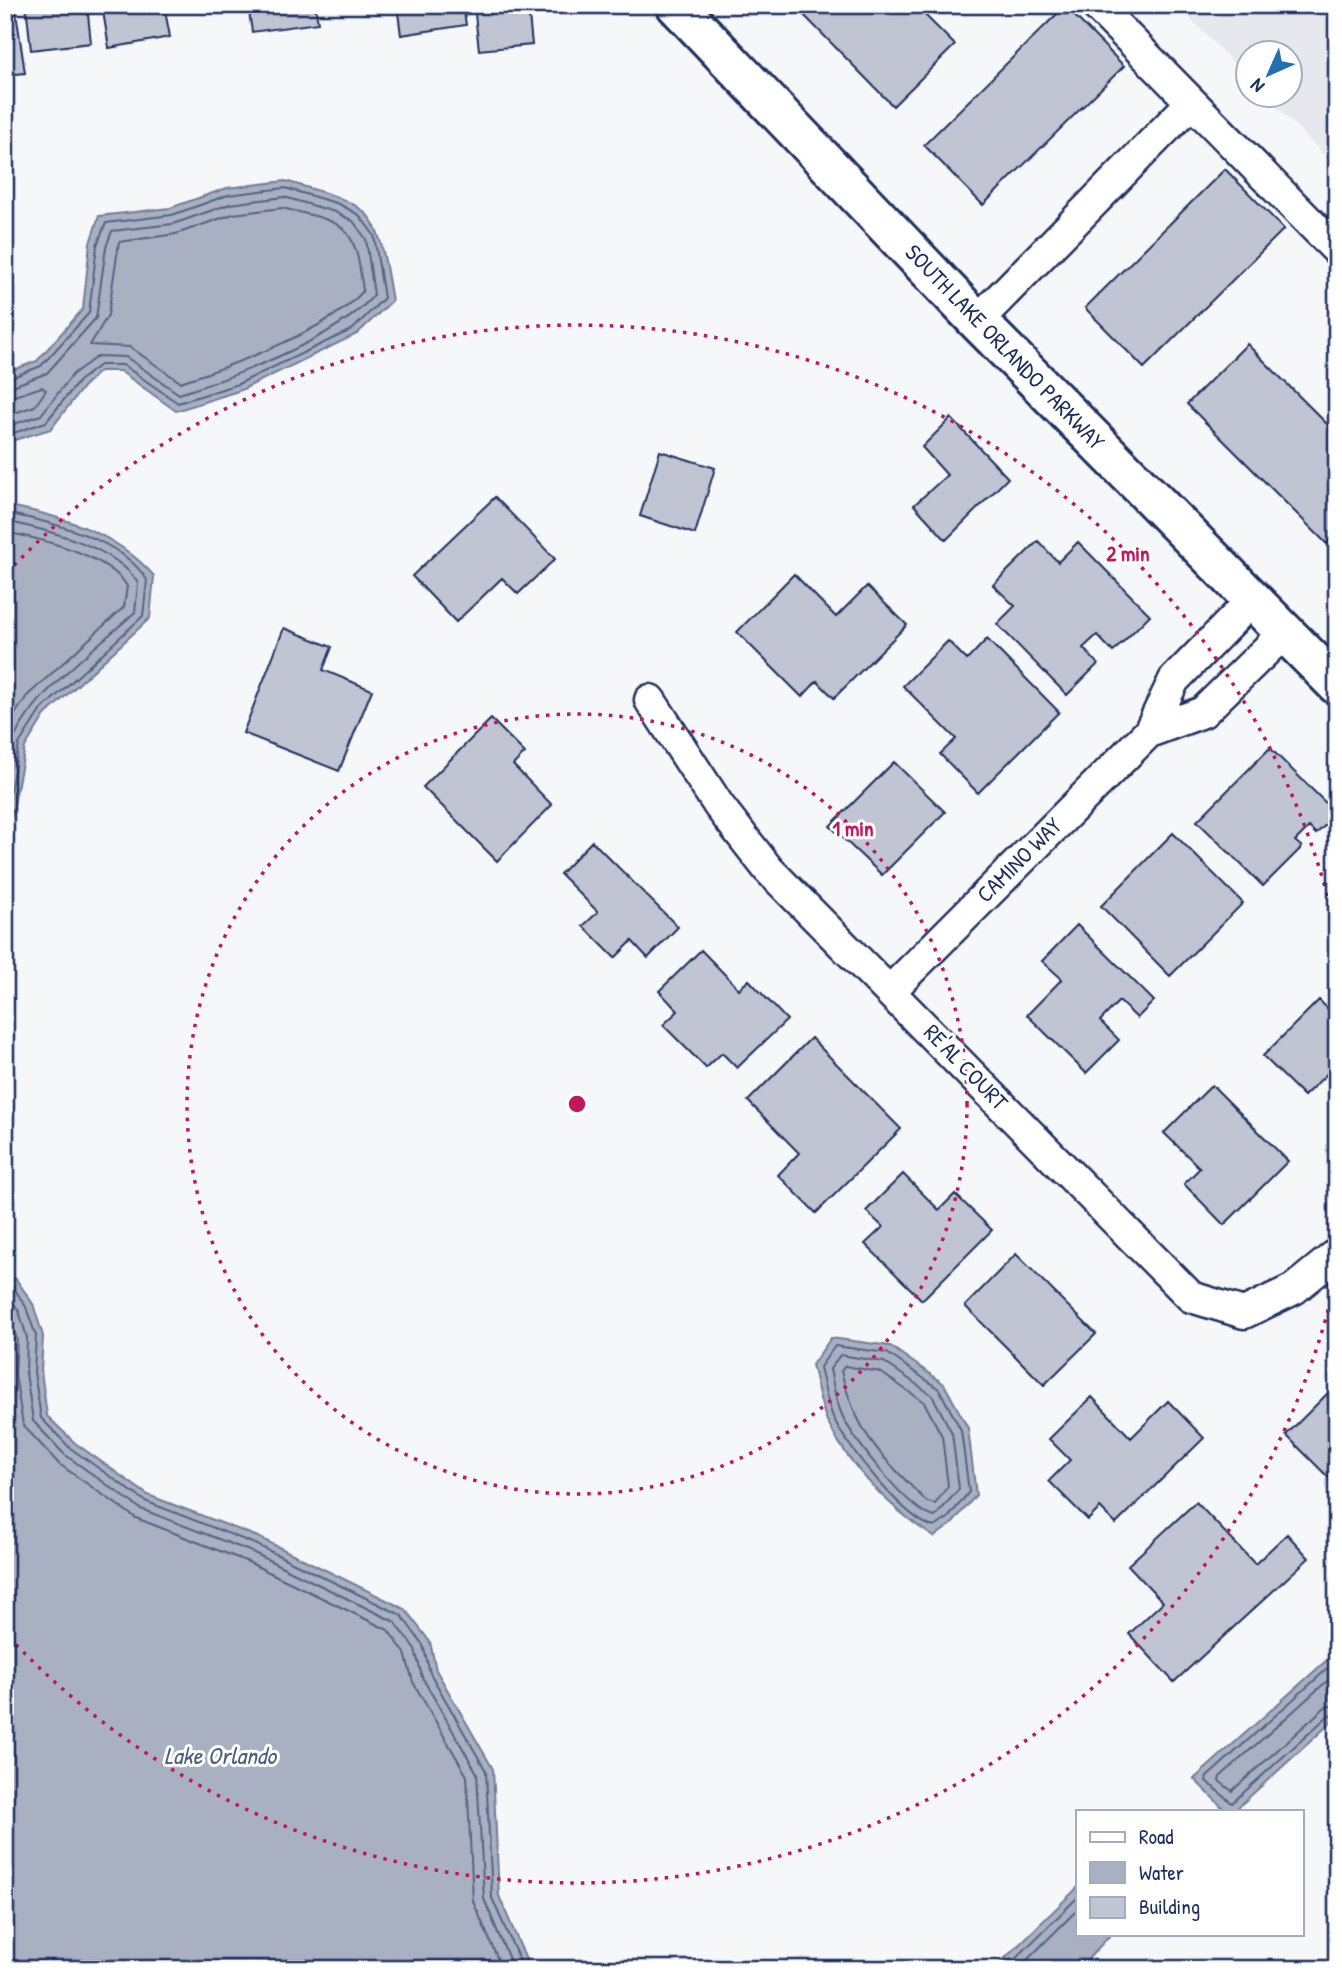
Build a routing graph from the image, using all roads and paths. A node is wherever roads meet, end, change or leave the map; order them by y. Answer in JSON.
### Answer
{"nodes":[{"id":1,"x":676,"y":5,"type":"edge"},
{"id":2,"x":1096,"y":5,"type":"edge"},
{"id":3,"x":1191,"y":103,"type":"junction"},
{"id":4,"x":1337,"y":250,"type":"edge"},
{"id":5,"x":977,"y":321,"type":"junction"},
{"id":6,"x":1254,"y":599,"type":"junction"},
{"id":7,"x":1285,"y":632,"type":"junction"},
{"id":8,"x":1337,"y":685,"type":"edge"},
{"id":9,"x":650,"y":700,"type":"dead end"},
{"id":10,"x":1149,"y":732,"type":"junction"},
{"id":11,"x":891,"y":990,"type":"junction"},
{"id":12,"x":1337,"y":1254,"type":"edge"}],
"edges":[{"from":1,"to":5,"type":"street","name":"SOUTH LAKE ORLANDO PARKWAY"},
{"from":2,"to":3,"type":"street"},
{"from":3,"to":4,"type":"street"},
{"from":3,"to":5,"type":"street"},
{"from":5,"to":6,"type":"street","name":"SOUTH LAKE ORLANDO PARKWAY"},
{"from":6,"to":7,"type":"street","name":"SOUTH LAKE ORLANDO PARKWAY"},
{"from":6,"to":10,"type":"street","name":"CAMINO WAY"},
{"from":7,"to":8,"type":"street","name":"SOUTH LAKE ORLANDO PARKWAY"},
{"from":7,"to":10,"type":"street","name":"CAMINO WAY"},
{"from":9,"to":11,"type":"street","name":"RE'AL COURT"},
{"from":10,"to":11,"type":"street","name":"CAMINO WAY"},
{"from":11,"to":12,"type":"street","name":"RE'AL COURT"}]}
